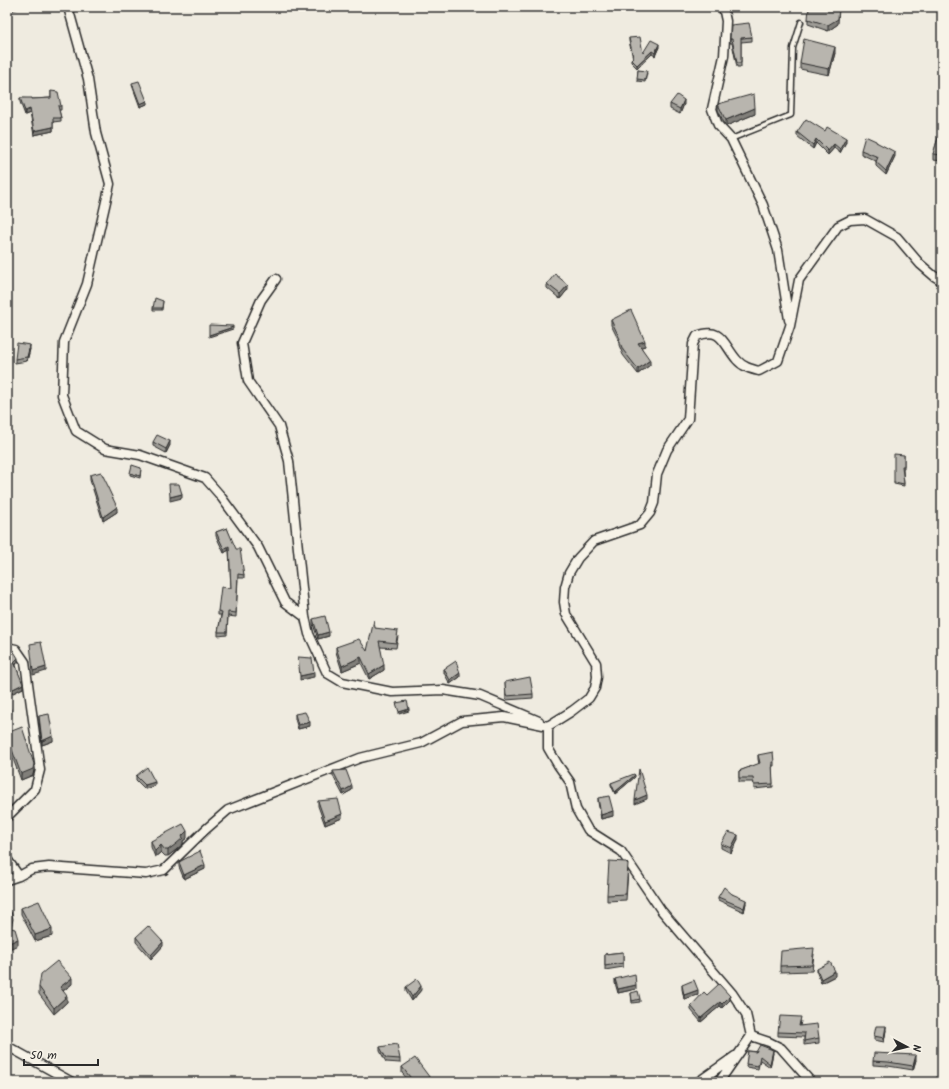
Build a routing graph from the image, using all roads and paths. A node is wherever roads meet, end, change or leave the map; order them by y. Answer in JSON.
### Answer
{"nodes":[{"id":1,"x":68,"y":7,"type":"edge"},
{"id":2,"x":723,"y":7,"type":"edge"},
{"id":3,"x":801,"y":22,"type":"dead end"},
{"id":4,"x":731,"y":139,"type":"junction"},
{"id":5,"x":276,"y":280,"type":"dead end"},
{"id":6,"x":942,"y":281,"type":"edge"},
{"id":7,"x":790,"y":326,"type":"junction"},
{"id":8,"x":305,"y":617,"type":"junction"},
{"id":9,"x":7,"y":647,"type":"edge"},
{"id":10,"x":548,"y":726,"type":"junction"},
{"id":11,"x":7,"y":817,"type":"edge"},
{"id":12,"x":7,"y":859,"type":"edge"},
{"id":13,"x":19,"y":876,"type":"junction"},
{"id":14,"x":7,"y":880,"type":"edge"},
{"id":15,"x":751,"y":1036,"type":"junction"},
{"id":16,"x":7,"y":1046,"type":"edge"},
{"id":17,"x":739,"y":1053,"type":"junction"},
{"id":18,"x":72,"y":1082,"type":"edge"},
{"id":19,"x":698,"y":1082,"type":"edge"},
{"id":20,"x":719,"y":1082,"type":"edge"},
{"id":21,"x":811,"y":1082,"type":"edge"}],
"edges":[{"from":1,"to":8,"type":"street"},
{"from":2,"to":4,"type":"street"},
{"from":3,"to":4,"type":"lane"},
{"from":4,"to":7,"type":"street"},
{"from":5,"to":8,"type":"street"},
{"from":6,"to":7,"type":"street"},
{"from":7,"to":10,"type":"street"},
{"from":8,"to":10,"type":"street"},
{"from":9,"to":11,"type":"street"},
{"from":10,"to":13,"type":"street"},
{"from":10,"to":15,"type":"street"},
{"from":12,"to":13,"type":"street"},
{"from":13,"to":14,"type":"street"},
{"from":15,"to":17,"type":"street"},
{"from":15,"to":21,"type":"street"},
{"from":16,"to":18,"type":"street"},
{"from":17,"to":19,"type":"street"},
{"from":17,"to":20,"type":"street"}]}
